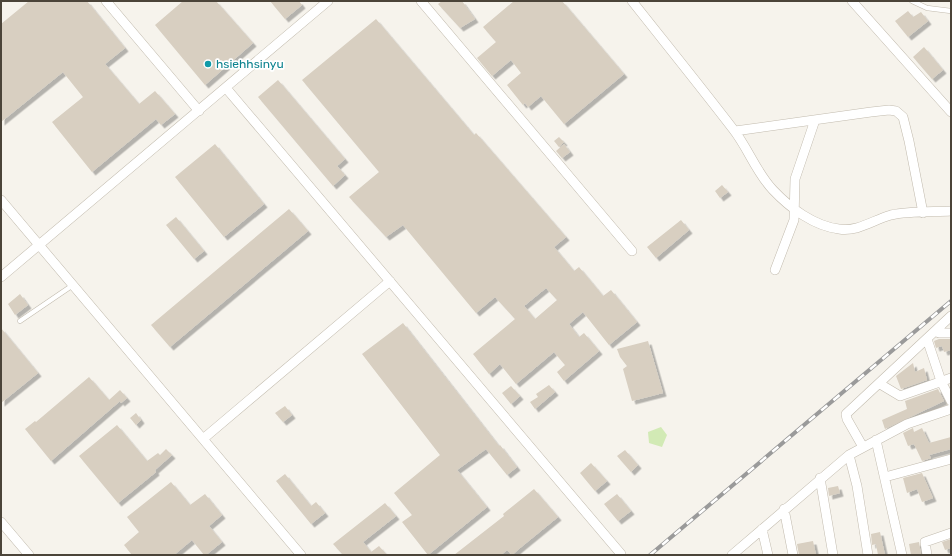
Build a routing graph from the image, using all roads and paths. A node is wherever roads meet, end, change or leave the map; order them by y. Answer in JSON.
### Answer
{"nodes":[{"id":1,"x":106,"y":1,"type":"edge"},
{"id":2,"x":328,"y":1,"type":"edge"},
{"id":3,"x":421,"y":1,"type":"edge"},
{"id":4,"x":632,"y":1,"type":"edge"},
{"id":5,"x":852,"y":1,"type":"edge"},
{"id":6,"x":912,"y":1,"type":"edge"},
{"id":7,"x":951,"y":11,"type":"edge"},
{"id":8,"x":226,"y":88,"type":"junction"},
{"id":9,"x":199,"y":111,"type":"junction"},
{"id":10,"x":951,"y":112,"type":"edge"},
{"id":11,"x":815,"y":120,"type":"junction"},
{"id":12,"x":735,"y":131,"type":"junction"},
{"id":13,"x":1,"y":200,"type":"edge"},
{"id":14,"x":794,"y":210,"type":"junction"},
{"id":15,"x":951,"y":211,"type":"edge"},
{"id":16,"x":923,"y":213,"type":"junction"},
{"id":17,"x":38,"y":245,"type":"junction"},
{"id":18,"x":632,"y":251,"type":"dead end"},
{"id":19,"x":775,"y":270,"type":"dead end"},
{"id":20,"x":1,"y":277,"type":"edge"},
{"id":21,"x":390,"y":281,"type":"junction"},
{"id":22,"x":73,"y":285,"type":"junction"},
{"id":23,"x":951,"y":316,"type":"edge"},
{"id":24,"x":20,"y":321,"type":"dead end"},
{"id":25,"x":935,"y":331,"type":"junction"},
{"id":26,"x":951,"y":333,"type":"edge"},
{"id":27,"x":927,"y":339,"type":"junction"},
{"id":28,"x":951,"y":378,"type":"edge"},
{"id":29,"x":942,"y":381,"type":"junction"},
{"id":30,"x":880,"y":384,"type":"junction"},
{"id":31,"x":951,"y":401,"type":"edge"},
{"id":32,"x":951,"y":409,"type":"edge"},
{"id":33,"x":203,"y":439,"type":"junction"},
{"id":34,"x":876,"y":440,"type":"junction"},
{"id":35,"x":862,"y":447,"type":"junction"},
{"id":36,"x":849,"y":456,"type":"junction"},
{"id":37,"x":951,"y":459,"type":"edge"},
{"id":38,"x":885,"y":477,"type":"junction"},
{"id":39,"x":820,"y":478,"type":"junction"},
{"id":40,"x":784,"y":510,"type":"junction"},
{"id":41,"x":1,"y":522,"type":"edge"},
{"id":42,"x":762,"y":529,"type":"junction"},
{"id":43,"x":951,"y":533,"type":"edge"},
{"id":44,"x":621,"y":554,"type":"edge"},
{"id":45,"x":29,"y":555,"type":"edge"},
{"id":46,"x":301,"y":555,"type":"edge"},
{"id":47,"x":732,"y":555,"type":"edge"},
{"id":48,"x":768,"y":555,"type":"edge"},
{"id":49,"x":793,"y":555,"type":"edge"},
{"id":50,"x":834,"y":555,"type":"edge"},
{"id":51,"x":868,"y":555,"type":"edge"},
{"id":52,"x":902,"y":555,"type":"edge"},
{"id":53,"x":927,"y":555,"type":"edge"}],
"edges":[{"from":1,"to":9,"type":"street"},
{"from":2,"to":8,"type":"street"},
{"from":3,"to":18,"type":"street"},
{"from":4,"to":12,"type":"street"},
{"from":5,"to":10,"type":"street"},
{"from":6,"to":7,"type":"lane"},
{"from":8,"to":9,"type":"street"},
{"from":8,"to":21,"type":"street"},
{"from":9,"to":17,"type":"street"},
{"from":11,"to":12,"type":"street"},
{"from":11,"to":14,"type":"street"},
{"from":11,"to":16,"type":"street"},
{"from":12,"to":14,"type":"street"},
{"from":13,"to":17,"type":"street"},
{"from":14,"to":16,"type":"street"},
{"from":14,"to":19,"type":"street"},
{"from":15,"to":16,"type":"street"},
{"from":17,"to":20,"type":"street"},
{"from":17,"to":22,"type":"street"},
{"from":21,"to":33,"type":"street"},
{"from":21,"to":44,"type":"street"},
{"from":22,"to":24,"type":"lane"},
{"from":22,"to":33,"type":"street"},
{"from":23,"to":25,"type":"street"},
{"from":25,"to":26,"type":"street"},
{"from":25,"to":27,"type":"street"},
{"from":27,"to":29,"type":"street"},
{"from":27,"to":30,"type":"street"},
{"from":28,"to":29,"type":"street"},
{"from":29,"to":30,"type":"street"},
{"from":29,"to":31,"type":"street"},
{"from":30,"to":35,"type":"street"},
{"from":32,"to":34,"type":"street"},
{"from":33,"to":46,"type":"street"},
{"from":34,"to":35,"type":"street"},
{"from":34,"to":38,"type":"street"},
{"from":35,"to":36,"type":"street"},
{"from":36,"to":39,"type":"street"},
{"from":36,"to":51,"type":"street"},
{"from":37,"to":38,"type":"street"},
{"from":38,"to":52,"type":"street"},
{"from":39,"to":40,"type":"street"},
{"from":39,"to":50,"type":"street"},
{"from":40,"to":42,"type":"street"},
{"from":40,"to":49,"type":"street"},
{"from":41,"to":45,"type":"street"},
{"from":42,"to":47,"type":"street"},
{"from":42,"to":48,"type":"street"},
{"from":43,"to":53,"type":"street"}]}
